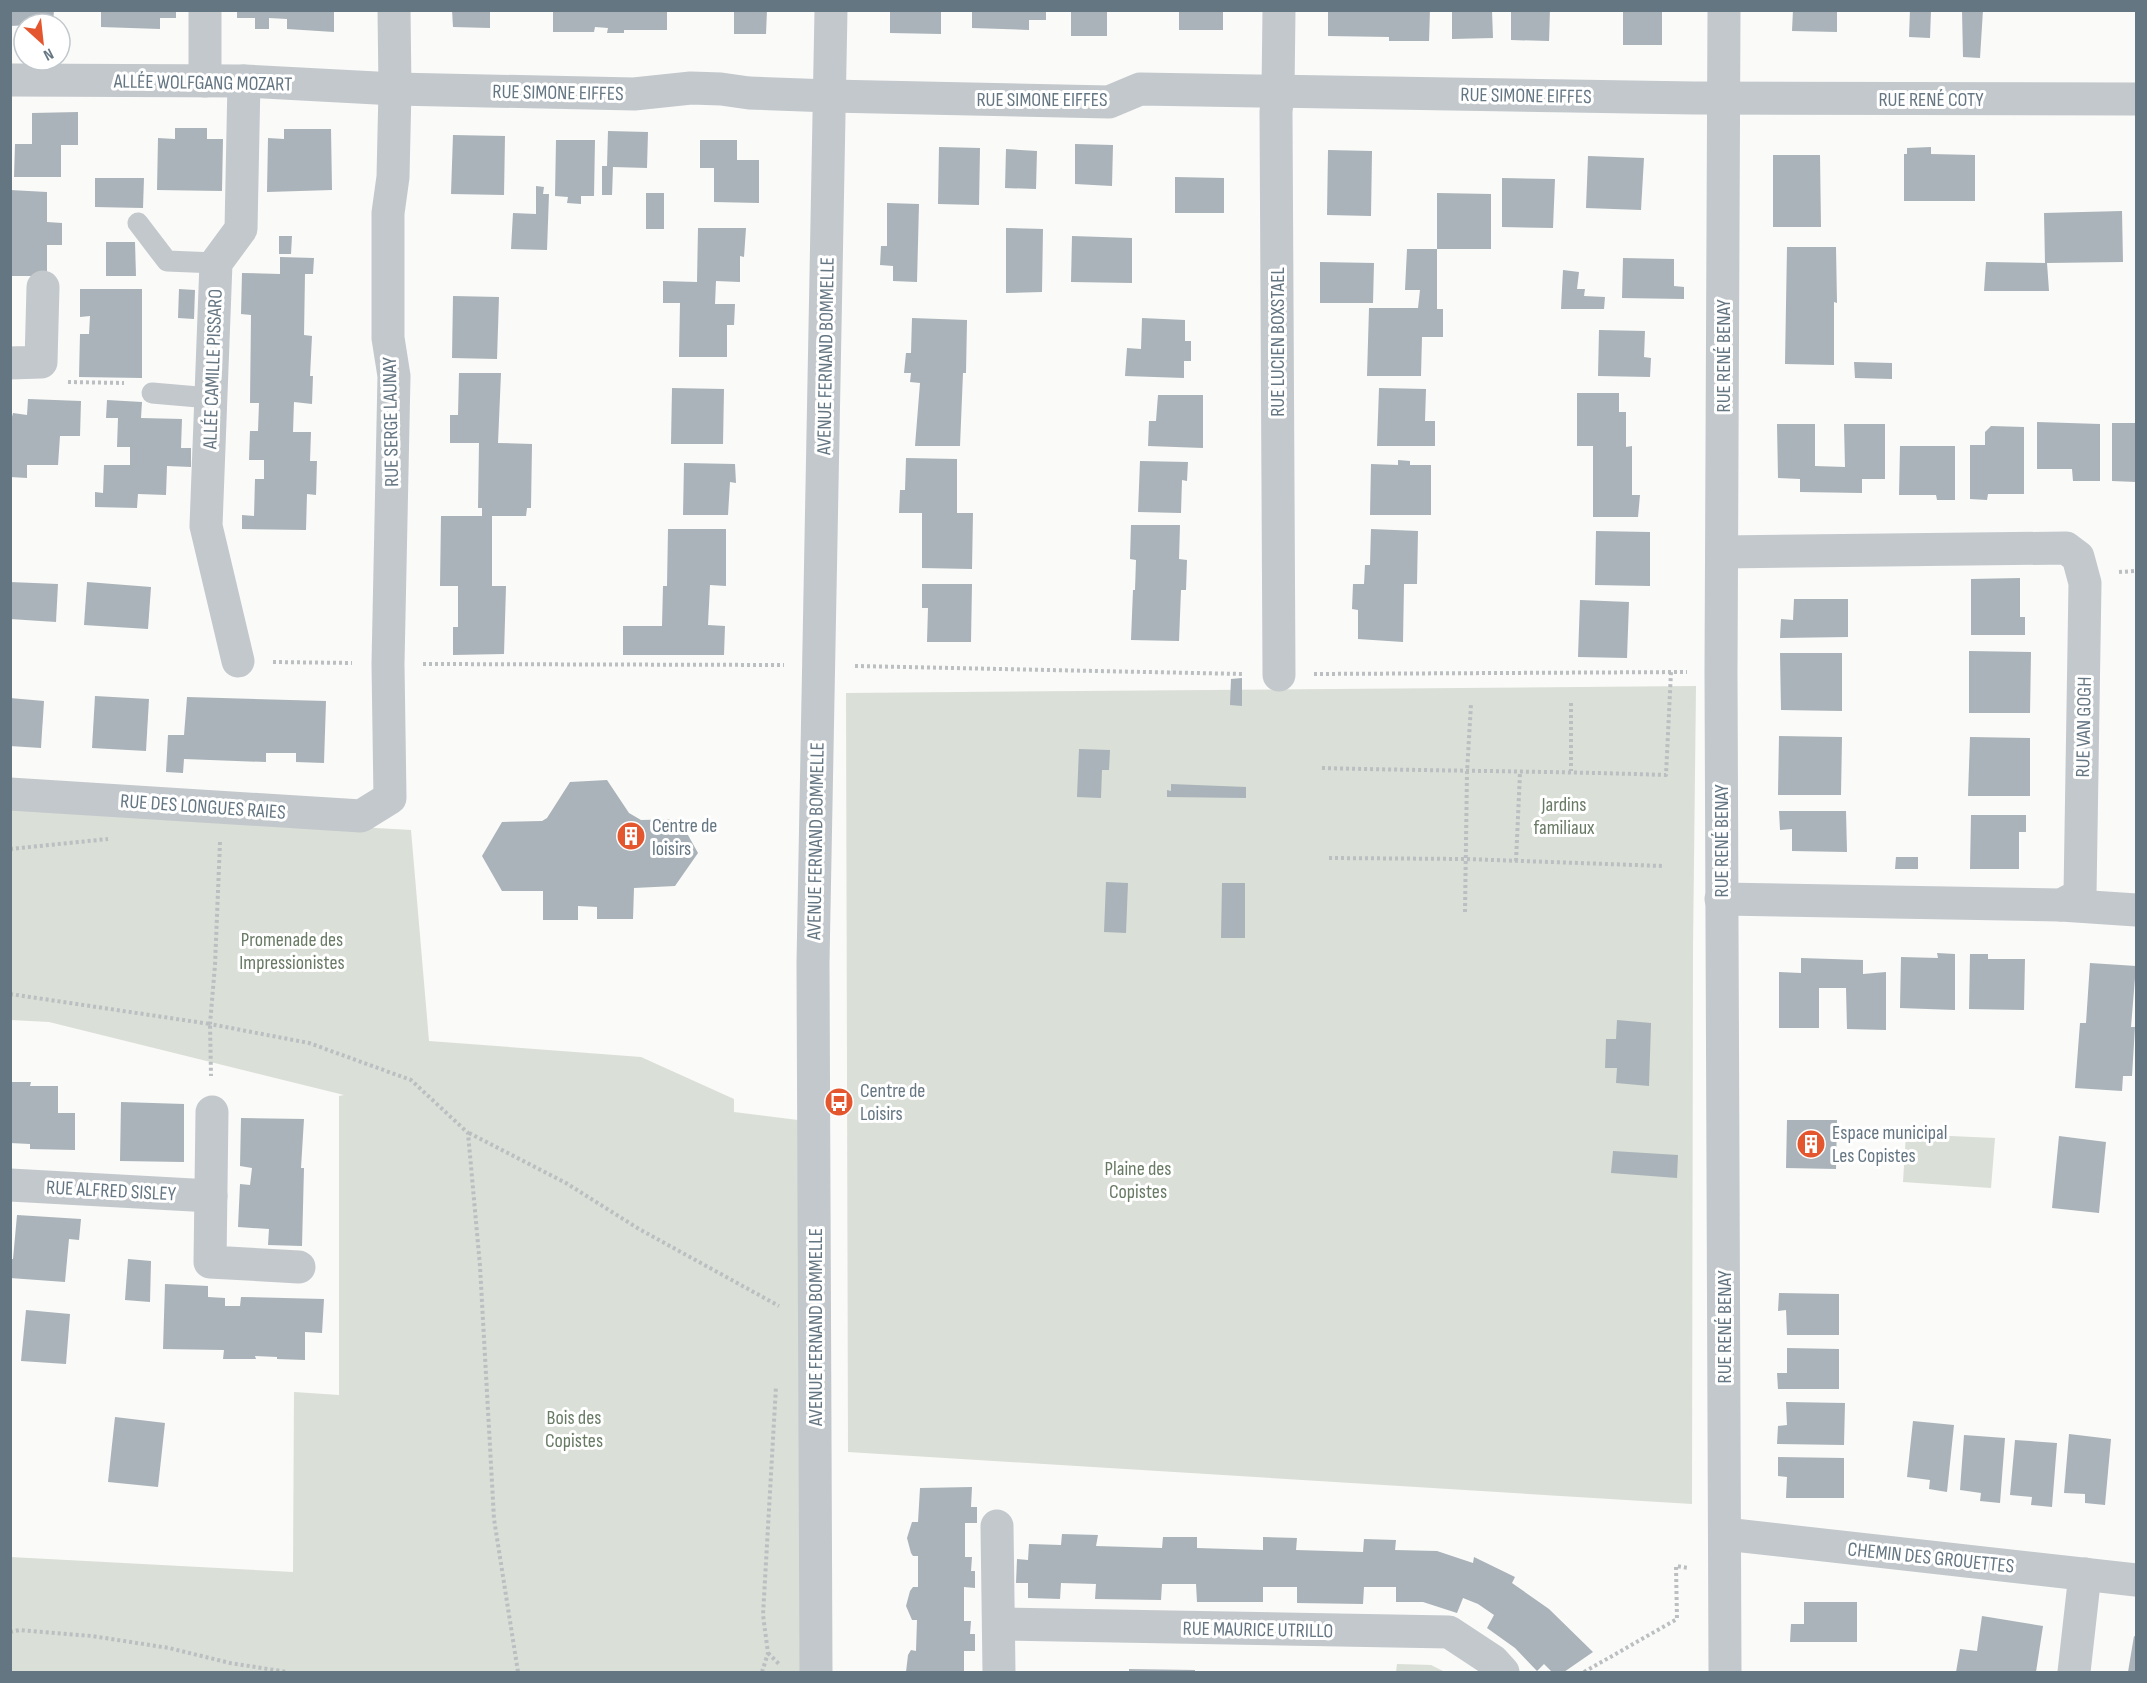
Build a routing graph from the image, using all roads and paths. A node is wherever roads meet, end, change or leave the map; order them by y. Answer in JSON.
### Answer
{"nodes":[{"id":1,"x":205,"y":10,"type":"edge"},
{"id":2,"x":394,"y":10,"type":"edge"},
{"id":3,"x":831,"y":10,"type":"edge"},
{"id":4,"x":1279,"y":10,"type":"edge"},
{"id":5,"x":1724,"y":10,"type":"edge"},
{"id":6,"x":10,"y":80,"type":"edge"},
{"id":7,"x":205,"y":81,"type":"junction"},
{"id":8,"x":244,"y":81,"type":"junction"},
{"id":9,"x":395,"y":88,"type":"junction"},
{"id":10,"x":1278,"y":90,"type":"junction"},
{"id":11,"x":830,"y":96,"type":"junction"},
{"id":12,"x":1725,"y":98,"type":"junction"},
{"id":13,"x":2136,"y":99,"type":"edge"},
{"id":14,"x":138,"y":223,"type":"dead end"},
{"id":15,"x":216,"y":264,"type":"junction"},
{"id":16,"x":43,"y":287,"type":"dead end"},
{"id":17,"x":26,"y":362,"type":"edge"},
{"id":18,"x":152,"y":393,"type":"joint"},
{"id":19,"x":210,"y":398,"type":"junction"},
{"id":20,"x":1722,"y":552,"type":"junction"},
{"id":21,"x":238,"y":661,"type":"joint"},
{"id":22,"x":388,"y":664,"type":"junction"},
{"id":23,"x":818,"y":665,"type":"junction"},
{"id":24,"x":1671,"y":672,"type":"junction"},
{"id":25,"x":1721,"y":672,"type":"junction"},
{"id":26,"x":1279,"y":675,"type":"junction"},
{"id":27,"x":1571,"y":703,"type":"dead end"},
{"id":28,"x":1471,"y":704,"type":"dead end"},
{"id":29,"x":1322,"y":768,"type":"dead end"},
{"id":30,"x":1571,"y":771,"type":"junction"},
{"id":31,"x":1467,"y":772,"type":"junction"},
{"id":32,"x":1520,"y":773,"type":"junction"},
{"id":33,"x":10,"y":794,"type":"edge"},
{"id":34,"x":390,"y":798,"type":"joint"},
{"id":35,"x":220,"y":835,"type":"dead end"},
{"id":36,"x":1329,"y":858,"type":"dead end"},
{"id":37,"x":1466,"y":859,"type":"junction"},
{"id":38,"x":1516,"y":861,"type":"junction"},
{"id":39,"x":1663,"y":866,"type":"dead end"},
{"id":40,"x":1721,"y":899,"type":"junction"},
{"id":41,"x":2061,"y":905,"type":"junction"},
{"id":42,"x":2136,"y":910,"type":"edge"},
{"id":43,"x":1465,"y":912,"type":"dead end"},
{"id":44,"x":10,"y":994,"type":"edge"},
{"id":45,"x":210,"y":1024,"type":"junction"},
{"id":46,"x":212,"y":1112,"type":"joint"},
{"id":47,"x":468,"y":1133,"type":"junction"},
{"id":48,"x":10,"y":1185,"type":"edge"},
{"id":49,"x":211,"y":1196,"type":"junction"},
{"id":50,"x":299,"y":1267,"type":"dead end"},
{"id":51,"x":814,"y":1324,"type":"junction"},
{"id":52,"x":777,"y":1376,"type":"dead end"},
{"id":53,"x":997,"y":1526,"type":"dead end"},
{"id":54,"x":1725,"y":1534,"type":"junction"},
{"id":55,"x":1725,"y":1571,"type":"junction"},
{"id":56,"x":2085,"y":1574,"type":"junction"},
{"id":57,"x":2136,"y":1580,"type":"edge"},
{"id":58,"x":1000,"y":1624,"type":"junction"},
{"id":59,"x":10,"y":1632,"type":"edge"},
{"id":60,"x":287,"y":1672,"type":"edge"},
{"id":61,"x":519,"y":1672,"type":"edge"},
{"id":62,"x":762,"y":1672,"type":"edge"},
{"id":63,"x":816,"y":1672,"type":"edge"},
{"id":64,"x":999,"y":1672,"type":"edge"},
{"id":65,"x":1503,"y":1672,"type":"edge"},
{"id":66,"x":1584,"y":1672,"type":"edge"},
{"id":67,"x":1725,"y":1672,"type":"edge"},
{"id":68,"x":2074,"y":1672,"type":"edge"}],
"edges":[{"from":1,"to":7,"type":"street"},
{"from":2,"to":9,"type":"street","name":"RUE SERGE LAUNAY"},
{"from":3,"to":11,"type":"street","name":"AVENUE FERNAND BOMMELLE"},
{"from":4,"to":10,"type":"street","name":"RUE LUCIEN BOXSTAEL"},
{"from":5,"to":12,"type":"street","name":"RUE RENÉ BENAY"},
{"from":6,"to":7,"type":"street","name":"ALLÉE WOLFGANG MOZART"},
{"from":7,"to":8,"type":"street","name":"ALLÉE WOLFGANG MOZART"},
{"from":8,"to":9,"type":"street","name":"ALLÉE WOLFGANG MOZART"},
{"from":8,"to":15,"type":"street","name":"ALLÉE CAMILLE PISSARO"},
{"from":9,"to":11,"type":"street","name":"RUE SIMONE EIFFES"},
{"from":9,"to":22,"type":"street","name":"RUE SERGE LAUNAY"},
{"from":10,"to":11,"type":"street","name":"RUE SIMONE EIFFES"},
{"from":10,"to":12,"type":"street","name":"RUE SIMONE EIFFES"},
{"from":10,"to":26,"type":"street","name":"RUE LUCIEN BOXSTAEL"},
{"from":11,"to":23,"type":"street","name":"AVENUE FERNAND BOMMELLE"},
{"from":12,"to":13,"type":"street","name":"RUE RENÉ COTY"},
{"from":12,"to":20,"type":"street","name":"RUE RENÉ BENAY"},
{"from":14,"to":15,"type":"lane"},
{"from":15,"to":19,"type":"street","name":"ALLÉE CAMILLE PISSARO"},
{"from":16,"to":17,"type":"street"},
{"from":17,"to":18,"type":"path"},
{"from":18,"to":19,"type":"lane"},
{"from":19,"to":21,"type":"street","name":"ALLÉE CAMILLE PISSARO"},
{"from":20,"to":25,"type":"street","name":"RUE RENÉ BENAY"},
{"from":20,"to":41,"type":"street","name":"RUE VAN GOGH"},
{"from":21,"to":22,"type":"path"},
{"from":22,"to":23,"type":"path"},
{"from":22,"to":34,"type":"street","name":"RUE SERGE LAUNAY"},
{"from":23,"to":26,"type":"path"},
{"from":23,"to":51,"type":"street","name":"AVENUE FERNAND BOMMELLE"},
{"from":24,"to":25,"type":"path"},
{"from":24,"to":26,"type":"path"},
{"from":24,"to":30,"type":"path"},
{"from":25,"to":40,"type":"street","name":"RUE RENÉ BENAY"},
{"from":27,"to":30,"type":"path"},
{"from":28,"to":31,"type":"path"},
{"from":29,"to":31,"type":"path"},
{"from":30,"to":32,"type":"path"},
{"from":31,"to":32,"type":"path"},
{"from":31,"to":37,"type":"path"},
{"from":32,"to":38,"type":"path"},
{"from":33,"to":34,"type":"street","name":"RUE DES LONGUES RAIES"},
{"from":35,"to":45,"type":"path"},
{"from":36,"to":37,"type":"path"},
{"from":37,"to":38,"type":"path"},
{"from":37,"to":43,"type":"path"},
{"from":38,"to":39,"type":"path"},
{"from":40,"to":41,"type":"street"},
{"from":40,"to":54,"type":"street","name":"RUE RENÉ BENAY"},
{"from":41,"to":42,"type":"street"},
{"from":44,"to":45,"type":"path"},
{"from":45,"to":46,"type":"path"},
{"from":45,"to":47,"type":"path"},
{"from":46,"to":49,"type":"street"},
{"from":47,"to":51,"type":"path"},
{"from":47,"to":61,"type":"path"},
{"from":48,"to":49,"type":"street","name":"RUE ALFRED SISLEY"},
{"from":49,"to":50,"type":"street"},
{"from":51,"to":63,"type":"street","name":"AVENUE FERNAND BOMMELLE"},
{"from":52,"to":62,"type":"path"},
{"from":53,"to":58,"type":"street"},
{"from":54,"to":55,"type":"street","name":"RUE RENÉ BENAY"},
{"from":54,"to":56,"type":"street","name":"CHEMIN DES GROUETTES"},
{"from":55,"to":66,"type":"path"},
{"from":55,"to":67,"type":"street","name":"RUE RENÉ BENAY"},
{"from":56,"to":57,"type":"street","name":"CHEMIN DES GROUETTES"},
{"from":56,"to":68,"type":"street"},
{"from":58,"to":64,"type":"street"},
{"from":58,"to":65,"type":"street","name":"RUE MAURICE UTRILLO"},
{"from":59,"to":60,"type":"path"}]}
